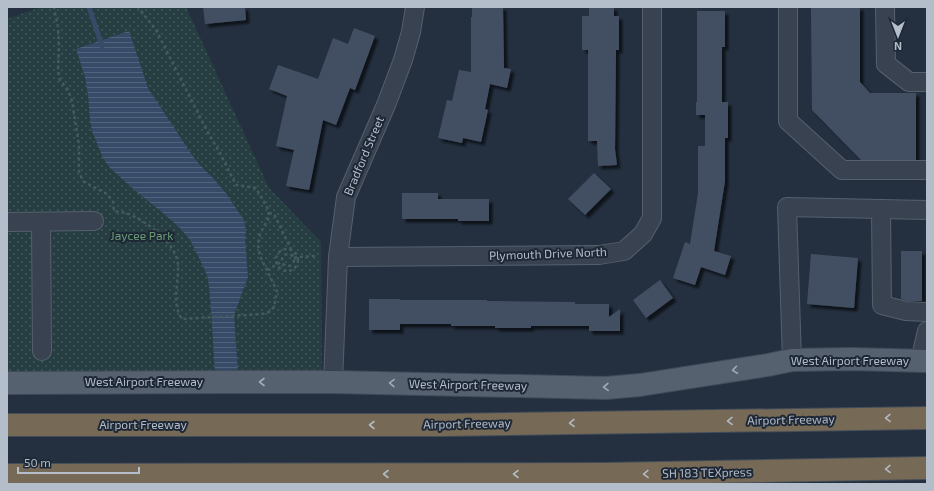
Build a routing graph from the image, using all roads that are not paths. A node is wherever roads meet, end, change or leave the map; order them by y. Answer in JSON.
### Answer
{"nodes":[{"id":1,"x":415,"y":7,"type":"edge"},
{"id":2,"x":652,"y":7,"type":"edge"},
{"id":3,"x":788,"y":7,"type":"edge"},
{"id":4,"x":885,"y":7,"type":"edge"},
{"id":5,"x":927,"y":82,"type":"edge"},
{"id":6,"x":927,"y":170,"type":"edge"},
{"id":7,"x":881,"y":209,"type":"junction"},
{"id":8,"x":927,"y":210,"type":"edge"},
{"id":9,"x":94,"y":221,"type":"dead end"},
{"id":10,"x":7,"y":222,"type":"edge"},
{"id":11,"x":41,"y":222,"type":"junction"},
{"id":12,"x":338,"y":257,"type":"junction"},
{"id":13,"x":927,"y":312,"type":"edge"},
{"id":14,"x":927,"y":331,"type":"edge"},
{"id":15,"x":42,"y":351,"type":"dead end"},
{"id":16,"x":792,"y":360,"type":"junction"},
{"id":17,"x":768,"y":365,"type":"junction"},
{"id":18,"x":925,"y":366,"type":"edge"},
{"id":19,"x":333,"y":382,"type":"junction"},
{"id":20,"x":7,"y":383,"type":"edge"},
{"id":21,"x":927,"y":418,"type":"edge"},
{"id":22,"x":7,"y":425,"type":"edge"},
{"id":23,"x":927,"y":468,"type":"edge"},
{"id":24,"x":7,"y":475,"type":"edge"}],
"edges":[{"from":1,"to":12,"type":"street","name":"Bradford Street"},
{"from":2,"to":12,"type":"street","name":"Plymouth Drive North"},
{"from":3,"to":6,"type":"street"},
{"from":4,"to":5,"type":"street"},
{"from":7,"to":8,"type":"street"},
{"from":7,"to":13,"type":"street"},
{"from":7,"to":16,"type":"street"},
{"from":9,"to":11,"type":"street"},
{"from":10,"to":11,"type":"street"},
{"from":11,"to":15,"type":"street"},
{"from":12,"to":19,"type":"street","name":"Bradford Street"},
{"from":14,"to":18,"type":"street"},
{"from":16,"to":17,"type":"main road","name":"West Airport Freeway"},
{"from":16,"to":18,"type":"main road","name":"West Airport Freeway"},
{"from":17,"to":18,"type":"main road"},
{"from":17,"to":19,"type":"main road","name":"West Airport Freeway","one_way":true},
{"from":19,"to":20,"type":"main road","name":"West Airport Freeway","one_way":true},
{"from":21,"to":22,"type":"highway","name":"Airport Freeway","one_way":true},
{"from":23,"to":24,"type":"highway","name":"SH 183 TEXpress","one_way":true}]}
